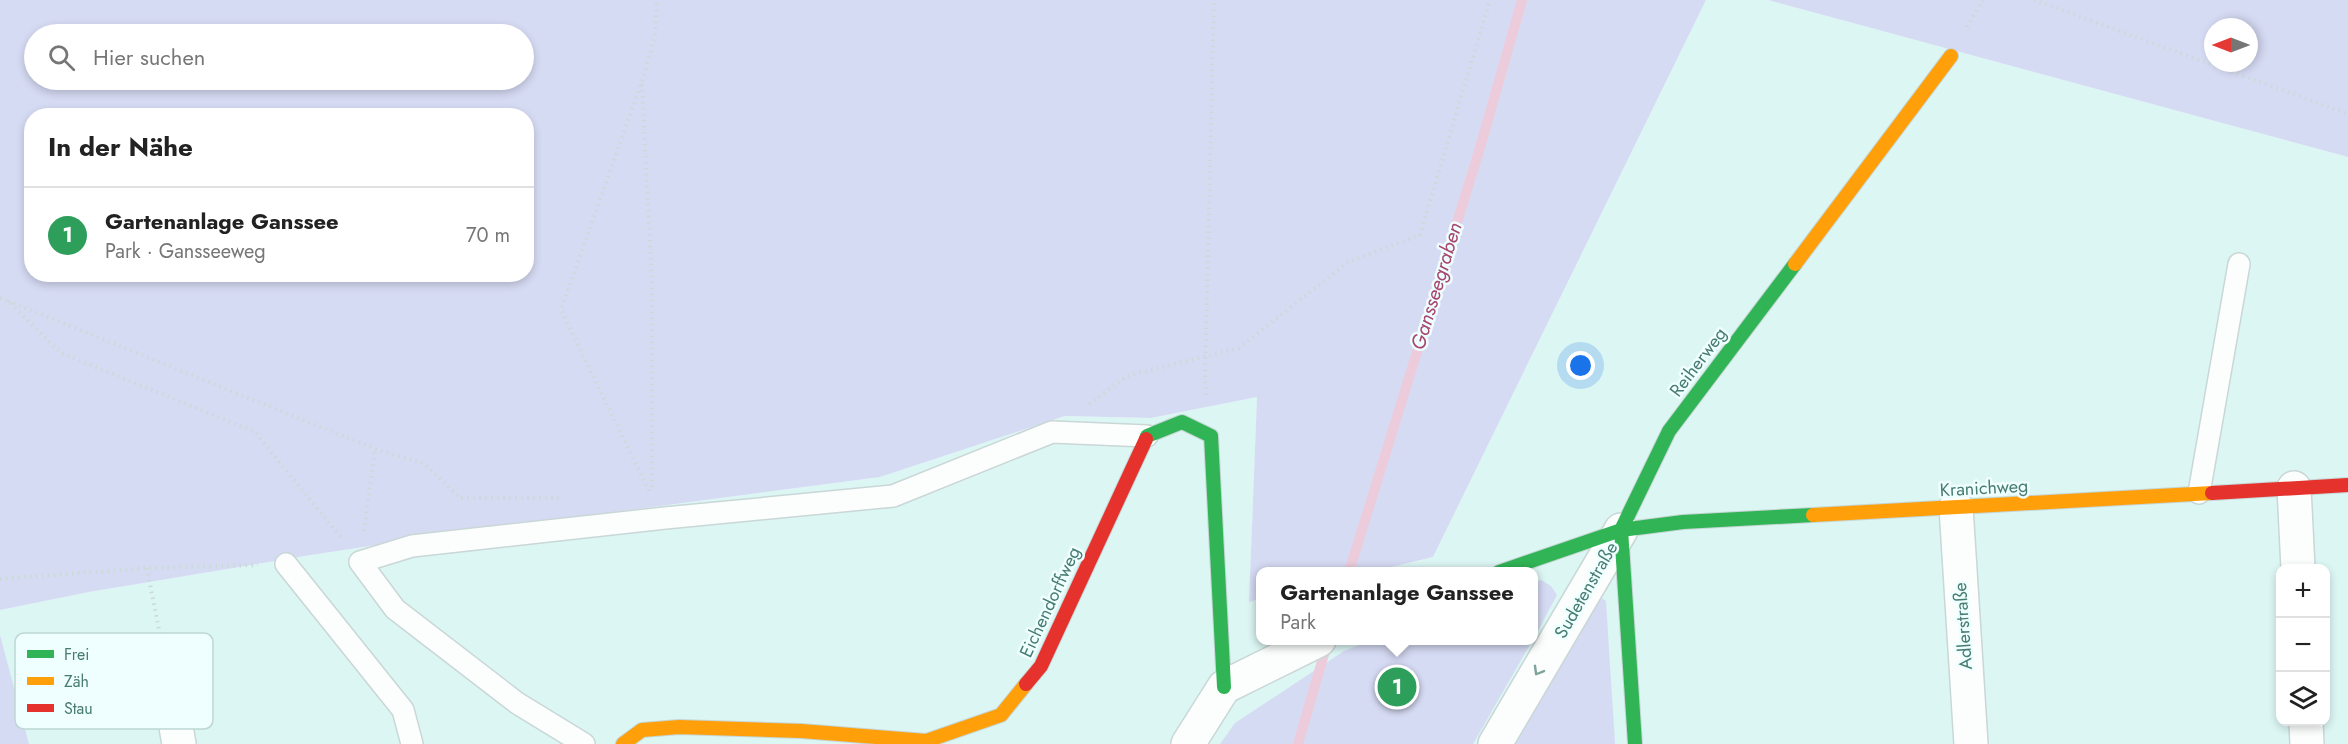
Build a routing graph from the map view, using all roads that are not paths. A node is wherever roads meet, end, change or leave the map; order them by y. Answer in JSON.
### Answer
{"nodes":[{"id":1,"x":1951,"y":56,"type":"dead end"},
{"id":2,"x":2239,"y":264,"type":"dead end"},
{"id":3,"x":1147,"y":436,"type":"junction"},
{"id":4,"x":2348,"y":485,"type":"edge"},
{"id":5,"x":2294,"y":488,"type":"junction"},
{"id":6,"x":2199,"y":493,"type":"junction"},
{"id":7,"x":1956,"y":507,"type":"junction"},
{"id":8,"x":1622,"y":530,"type":"junction"},
{"id":9,"x":286,"y":564,"type":"road end"},
{"id":10,"x":2298,"y":564,"type":"edge"},
{"id":11,"x":1514,"y":567,"type":"edge"},
{"id":12,"x":1306,"y":647,"type":"edge"},
{"id":13,"x":1224,"y":687,"type":"junction"},
{"id":14,"x":2306,"y":726,"type":"edge"},
{"id":15,"x":176,"y":729,"type":"edge"},
{"id":16,"x":179,"y":744,"type":"edge"},
{"id":17,"x":412,"y":744,"type":"edge"},
{"id":18,"x":584,"y":744,"type":"edge"},
{"id":19,"x":623,"y":744,"type":"edge"},
{"id":20,"x":1188,"y":744,"type":"edge"},
{"id":21,"x":1496,"y":744,"type":"edge"},
{"id":22,"x":1635,"y":744,"type":"edge"},
{"id":23,"x":1971,"y":744,"type":"edge"},
{"id":24,"x":2307,"y":744,"type":"edge"}],
"edges":[{"from":1,"to":8,"type":"street","name":"Reiherweg"},
{"from":2,"to":6,"type":"lane"},
{"from":3,"to":13,"type":"street"},
{"from":3,"to":18,"type":"lane"},
{"from":3,"to":19,"type":"street","name":"Eichendorffweg"},
{"from":4,"to":5,"type":"street","name":"Kranichweg"},
{"from":5,"to":6,"type":"street","name":"Kranichweg"},
{"from":5,"to":10,"type":"street"},
{"from":6,"to":7,"type":"street","name":"Kranichweg"},
{"from":7,"to":8,"type":"street","name":"Kranichweg"},
{"from":7,"to":23,"type":"street","name":"Adlerstraße"},
{"from":8,"to":11,"type":"street","name":"Kranichweg"},
{"from":8,"to":21,"type":"street","name":"Sudetenstraße","one_way":true},
{"from":8,"to":22,"type":"street","name":"Reiherweg"},
{"from":9,"to":17,"type":"lane"},
{"from":12,"to":13,"type":"street"},
{"from":13,"to":20,"type":"street"},
{"from":14,"to":24,"type":"street"},
{"from":15,"to":16,"type":"street"}]}
